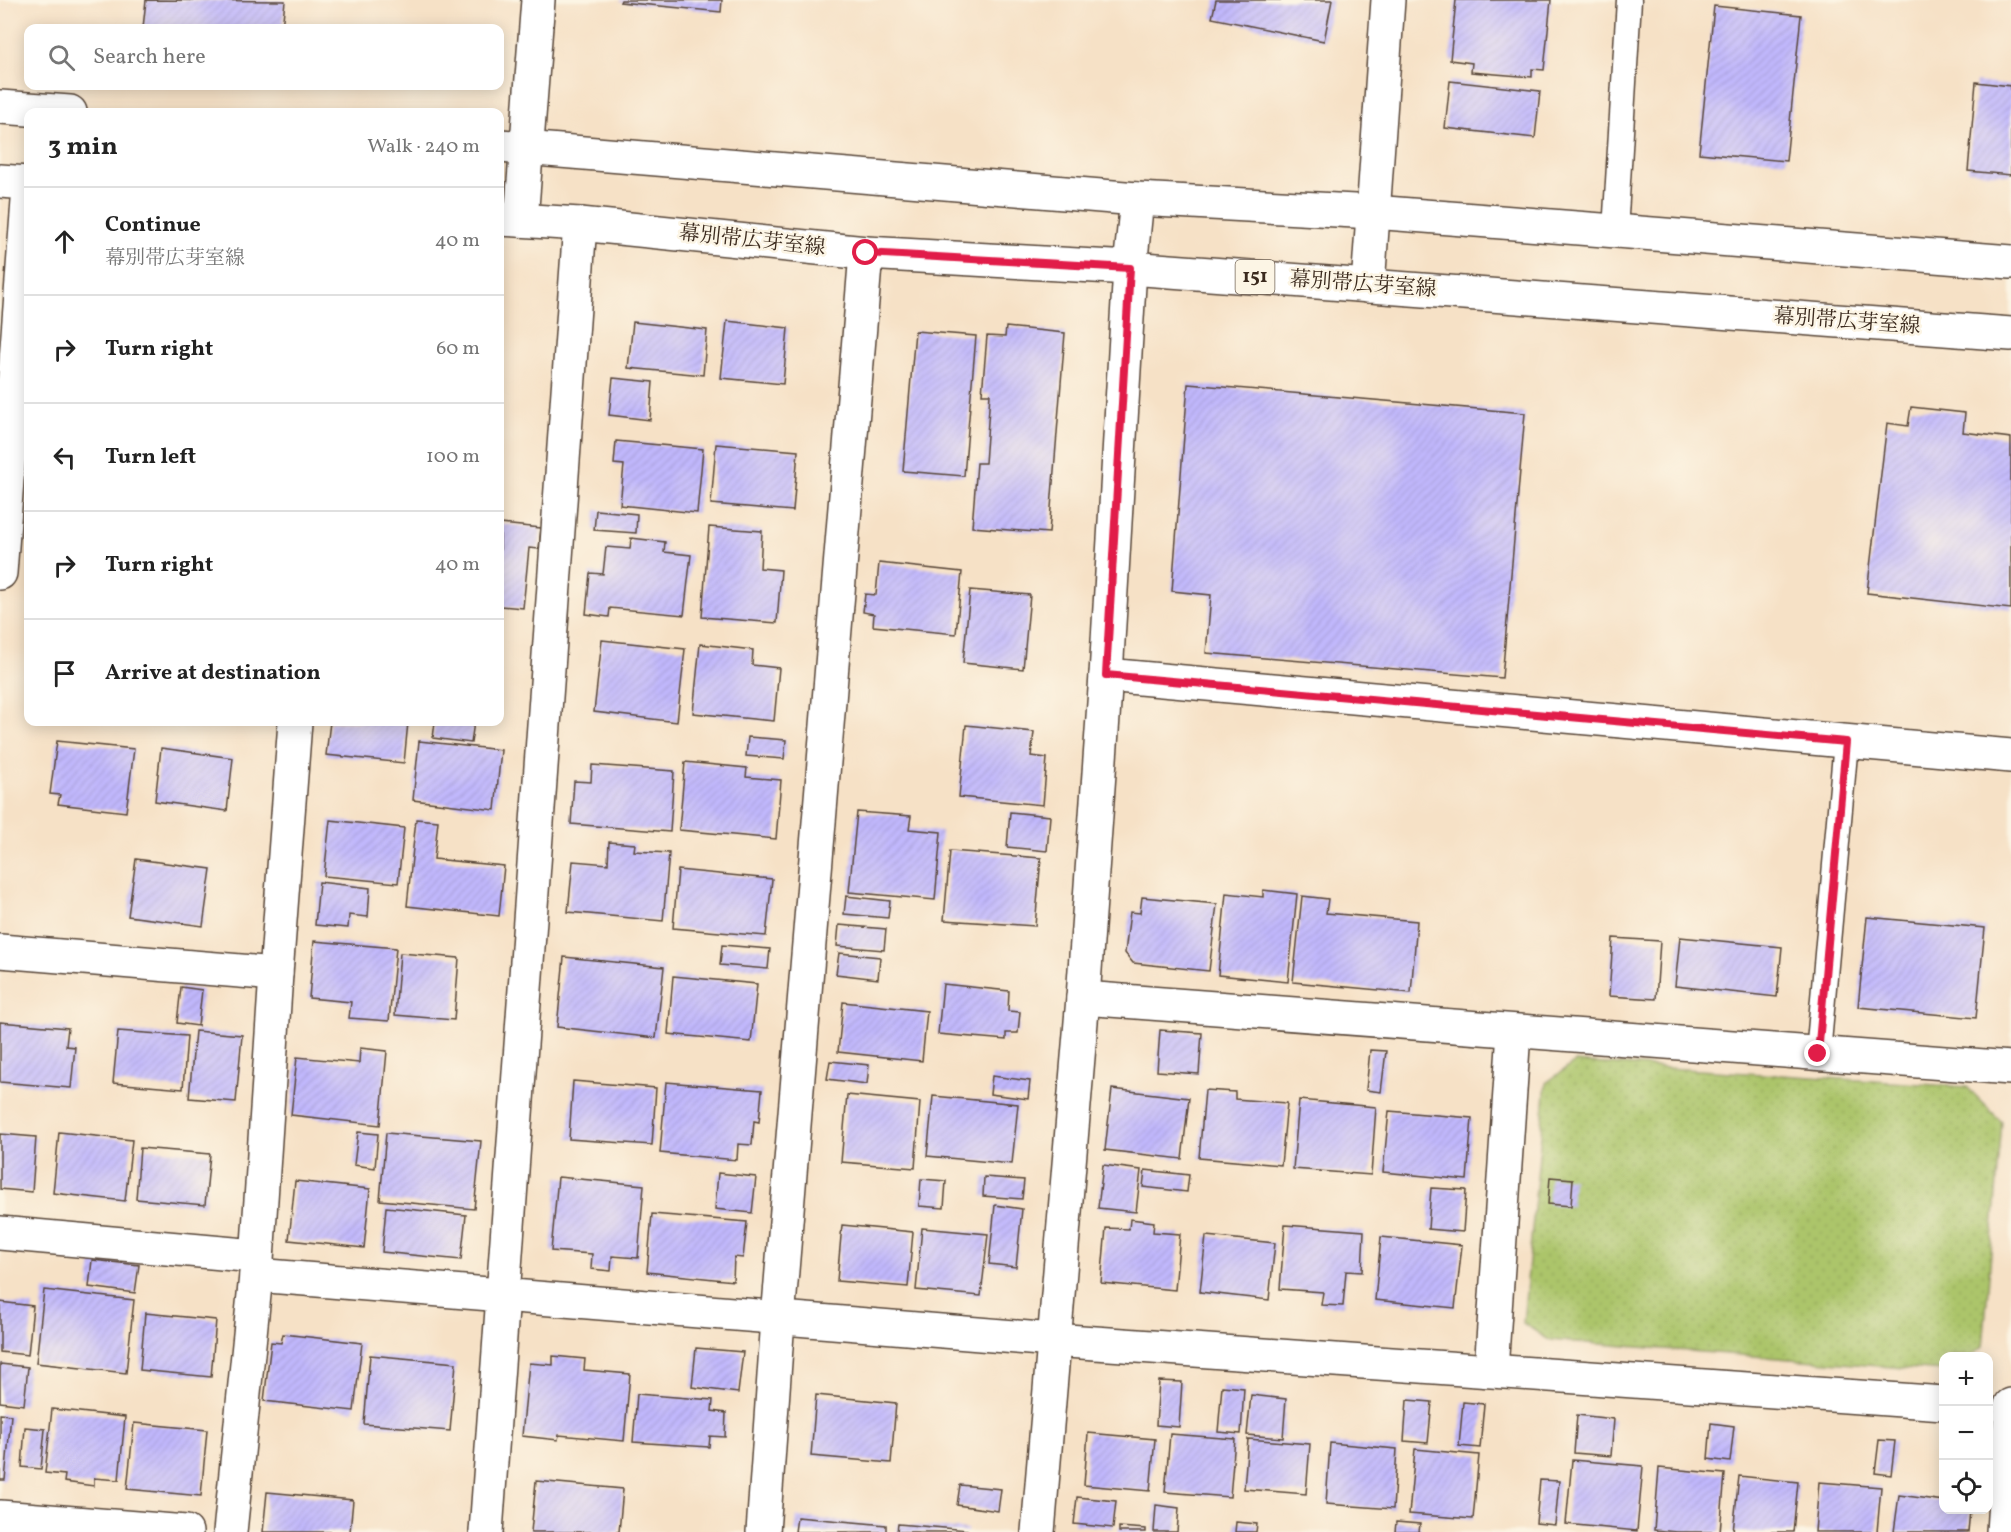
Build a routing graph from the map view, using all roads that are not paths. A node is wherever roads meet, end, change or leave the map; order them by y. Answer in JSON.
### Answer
{"nodes":[{"id":1,"x":538,"y":0,"type":"edge"},
{"id":2,"x":1388,"y":0,"type":"edge"},
{"id":3,"x":1629,"y":0,"type":"edge"},
{"id":4,"x":0,"y":107,"type":"edge"},
{"id":5,"x":24,"y":109,"type":"edge"},
{"id":6,"x":513,"y":147,"type":"edge"},
{"id":7,"x":0,"y":181,"type":"edge"},
{"id":8,"x":24,"y":183,"type":"edge"},
{"id":9,"x":1137,"y":199,"type":"junction"},
{"id":10,"x":1373,"y":212,"type":"junction"},
{"id":11,"x":510,"y":219,"type":"edge"},
{"id":12,"x":580,"y":224,"type":"junction"},
{"id":13,"x":1615,"y":231,"type":"junction"},
{"id":14,"x":866,"y":253,"type":"junction"},
{"id":15,"x":24,"y":254,"type":"edge"},
{"id":16,"x":2011,"y":262,"type":"edge"},
{"id":17,"x":1130,"y":268,"type":"junction"},
{"id":18,"x":1368,"y":286,"type":"junction"},
{"id":19,"x":2011,"y":334,"type":"edge"},
{"id":20,"x":0,"y":573,"type":"edge"},
{"id":21,"x":1106,"y":675,"type":"junction"},
{"id":22,"x":295,"y":726,"type":"edge"},
{"id":23,"x":1846,"y":742,"type":"junction"},
{"id":24,"x":2011,"y":756,"type":"edge"},
{"id":25,"x":0,"y":951,"type":"edge"},
{"id":26,"x":276,"y":974,"type":"junction"},
{"id":27,"x":1083,"y":998,"type":"junction"},
{"id":28,"x":1514,"y":1032,"type":"junction"},
{"id":29,"x":1818,"y":1054,"type":"junction"},
{"id":30,"x":2011,"y":1068,"type":"edge"},
{"id":31,"x":0,"y":1233,"type":"edge"},
{"id":32,"x":256,"y":1265,"type":"junction"},
{"id":33,"x":504,"y":1295,"type":"junction"},
{"id":34,"x":778,"y":1319,"type":"junction"},
{"id":35,"x":1053,"y":1340,"type":"junction"},
{"id":36,"x":1491,"y":1370,"type":"junction"},
{"id":37,"x":1939,"y":1403,"type":"edge"},
{"id":38,"x":1993,"y":1406,"type":"edge"},
{"id":39,"x":2011,"y":1407,"type":"edge"},
{"id":40,"x":0,"y":1517,"type":"edge"},
{"id":41,"x":186,"y":1532,"type":"edge"},
{"id":42,"x":230,"y":1532,"type":"edge"},
{"id":43,"x":486,"y":1532,"type":"edge"},
{"id":44,"x":763,"y":1532,"type":"edge"},
{"id":45,"x":1038,"y":1532,"type":"edge"},
{"id":46,"x":2003,"y":1532,"type":"edge"}],
"edges":[{"from":1,"to":6,"type":"street"},
{"from":2,"to":10,"type":"street"},
{"from":3,"to":13,"type":"lane"},
{"from":4,"to":5,"type":"street"},
{"from":6,"to":9,"type":"street"},
{"from":6,"to":11,"type":"street"},
{"from":7,"to":8,"type":"street"},
{"from":9,"to":10,"type":"street"},
{"from":9,"to":17,"type":"street"},
{"from":10,"to":13,"type":"street"},
{"from":10,"to":18,"type":"street"},
{"from":11,"to":12,"type":"street","name":"幕別帯広芽室線","number":"151"},
{"from":12,"to":14,"type":"street","name":"幕別帯広芽室線","number":"151"},
{"from":12,"to":33,"type":"street"},
{"from":13,"to":16,"type":"street"},
{"from":14,"to":17,"type":"street","name":"幕別帯広芽室線","number":"151"},
{"from":14,"to":34,"type":"street"},
{"from":15,"to":20,"type":"street"},
{"from":17,"to":18,"type":"street","name":"幕別帯広芽室線","number":"151"},
{"from":17,"to":21,"type":"street"},
{"from":18,"to":19,"type":"street","name":"幕別帯広芽室線","number":"151"},
{"from":21,"to":23,"type":"street"},
{"from":21,"to":27,"type":"street"},
{"from":22,"to":26,"type":"street"},
{"from":23,"to":24,"type":"street"},
{"from":23,"to":29,"type":"lane"},
{"from":25,"to":26,"type":"street"},
{"from":26,"to":32,"type":"street"},
{"from":27,"to":28,"type":"street"},
{"from":27,"to":35,"type":"street"},
{"from":28,"to":29,"type":"street"},
{"from":28,"to":36,"type":"street"},
{"from":29,"to":30,"type":"street"},
{"from":31,"to":32,"type":"street"},
{"from":32,"to":33,"type":"street"},
{"from":32,"to":42,"type":"street"},
{"from":33,"to":34,"type":"street"},
{"from":33,"to":43,"type":"street"},
{"from":34,"to":35,"type":"street"},
{"from":34,"to":44,"type":"street"},
{"from":35,"to":36,"type":"street"},
{"from":35,"to":45,"type":"street"},
{"from":36,"to":37,"type":"street"},
{"from":38,"to":39,"type":"street"},
{"from":39,"to":46,"type":"street"},
{"from":40,"to":41,"type":"street"}]}
